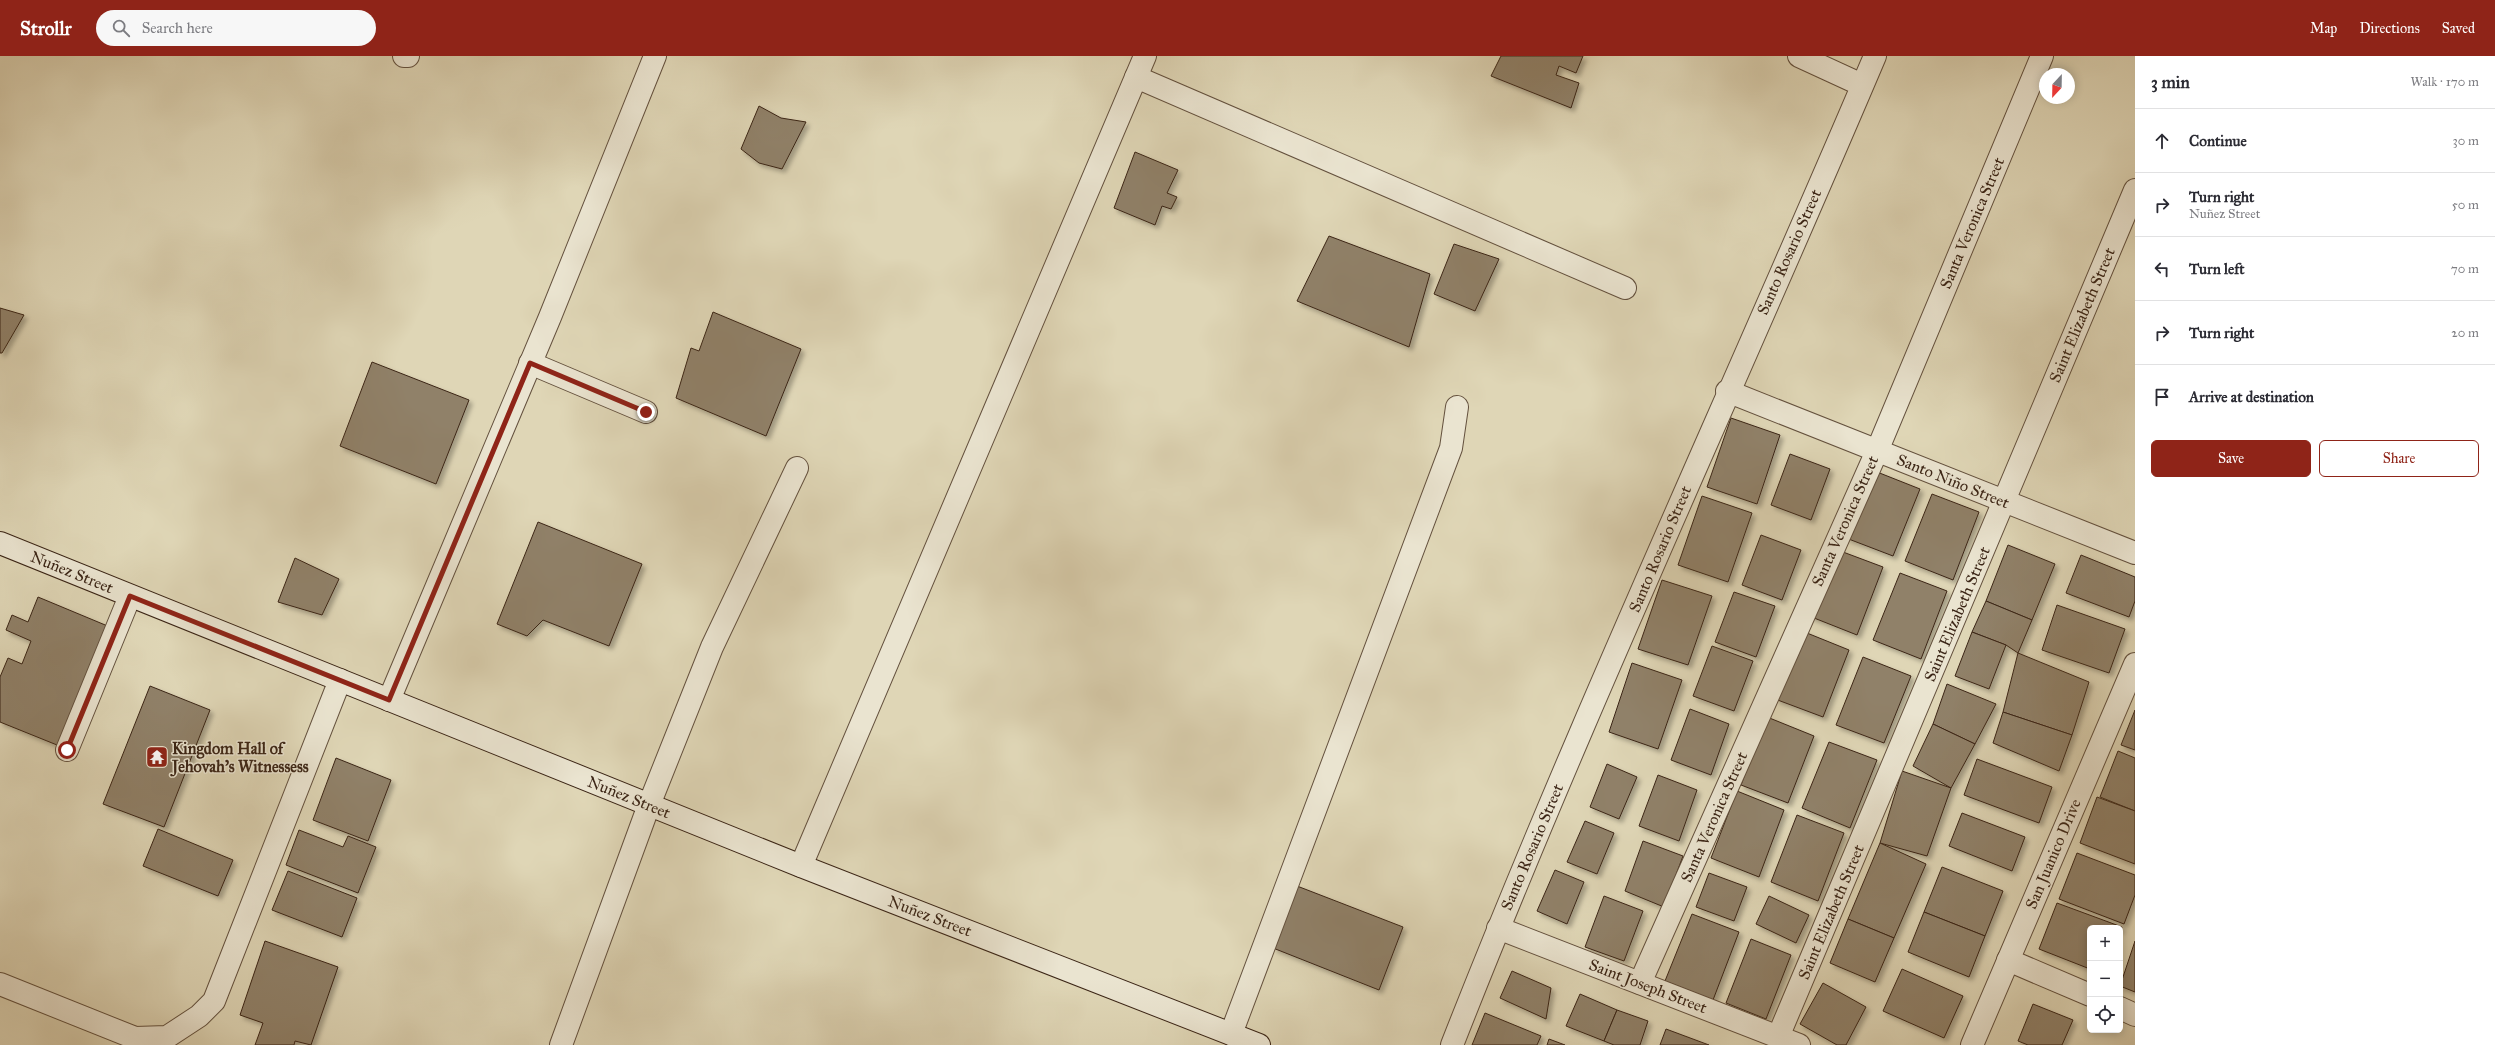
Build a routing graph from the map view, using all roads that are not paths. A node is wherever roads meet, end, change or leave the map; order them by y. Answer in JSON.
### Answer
{"nodes":[{"id":1,"x":404,"y":56,"type":"edge"},
{"id":2,"x":408,"y":56,"type":"edge"},
{"id":3,"x":656,"y":56,"type":"edge"},
{"id":4,"x":1145,"y":56,"type":"edge"},
{"id":5,"x":1799,"y":56,"type":"edge"},
{"id":6,"x":1875,"y":56,"type":"edge"},
{"id":7,"x":2042,"y":56,"type":"edge"},
{"id":8,"x":1136,"y":77,"type":"junction"},
{"id":9,"x":1862,"y":85,"type":"junction"},
{"id":10,"x":2135,"y":190,"type":"edge"},
{"id":11,"x":1625,"y":288,"type":"dead end"},
{"id":12,"x":530,"y":363,"type":"junction"},
{"id":13,"x":1727,"y":391,"type":"junction"},
{"id":14,"x":1457,"y":407,"type":"dead end"},
{"id":15,"x":646,"y":412,"type":"dead end"},
{"id":16,"x":1877,"y":451,"type":"junction"},
{"id":17,"x":797,"y":468,"type":"dead end"},
{"id":18,"x":2004,"y":501,"type":"junction"},
{"id":19,"x":0,"y":543,"type":"edge"},
{"id":20,"x":2135,"y":553,"type":"edge"},
{"id":21,"x":130,"y":596,"type":"junction"},
{"id":22,"x":2135,"y":664,"type":"edge"},
{"id":23,"x":340,"y":680,"type":"junction"},
{"id":24,"x":389,"y":700,"type":"junction"},
{"id":25,"x":67,"y":750,"type":"dead end"},
{"id":26,"x":649,"y":805,"type":"junction"},
{"id":27,"x":801,"y":866,"type":"junction"},
{"id":28,"x":1498,"y":928,"type":"junction"},
{"id":29,"x":2008,"y":960,"type":"junction"},
{"id":30,"x":1640,"y":983,"type":"junction"},
{"id":31,"x":0,"y":984,"type":"edge"},
{"id":32,"x":2087,"y":994,"type":"edge"},
{"id":33,"x":2123,"y":1009,"type":"edge"},
{"id":34,"x":2135,"y":1015,"type":"edge"},
{"id":35,"x":1231,"y":1034,"type":"junction"},
{"id":36,"x":1778,"y":1037,"type":"junction"},
{"id":37,"x":561,"y":1045,"type":"edge"},
{"id":38,"x":1259,"y":1045,"type":"edge"},
{"id":39,"x":1452,"y":1045,"type":"edge"},
{"id":40,"x":1799,"y":1045,"type":"edge"},
{"id":41,"x":1972,"y":1045,"type":"edge"}],
"edges":[{"from":1,"to":2,"type":"street"},
{"from":3,"to":12,"type":"street"},
{"from":4,"to":8,"type":"street"},
{"from":5,"to":9,"type":"street"},
{"from":6,"to":9,"type":"street","name":"Santo Rosario Street"},
{"from":7,"to":16,"type":"street","name":"Santa Veronica Street"},
{"from":8,"to":11,"type":"street"},
{"from":8,"to":27,"type":"street"},
{"from":9,"to":13,"type":"street","name":"Santo Rosario Street"},
{"from":10,"to":18,"type":"street","name":"Saint Elizabeth Street"},
{"from":12,"to":15,"type":"street"},
{"from":12,"to":24,"type":"street"},
{"from":13,"to":16,"type":"street","name":"Santo Niño Street"},
{"from":13,"to":28,"type":"street","name":"Santo Rosario Street"},
{"from":14,"to":35,"type":"street"},
{"from":16,"to":18,"type":"street","name":"Santo Niño Street"},
{"from":16,"to":30,"type":"street","name":"Santa Veronica Street"},
{"from":17,"to":26,"type":"street"},
{"from":18,"to":20,"type":"street","name":"Santo Niño Street"},
{"from":18,"to":36,"type":"street","name":"Saint Elizabeth Street"},
{"from":19,"to":21,"type":"street","name":"Nuñez Street"},
{"from":21,"to":23,"type":"street","name":"Nuñez Street"},
{"from":21,"to":25,"type":"street"},
{"from":22,"to":29,"type":"street","name":"San Juanico Drive"},
{"from":23,"to":24,"type":"street","name":"Nuñez Street"},
{"from":23,"to":31,"type":"street"},
{"from":24,"to":26,"type":"street","name":"Nuñez Street"},
{"from":26,"to":27,"type":"street","name":"Nuñez Street"},
{"from":26,"to":37,"type":"street"},
{"from":27,"to":35,"type":"street","name":"Nuñez Street"},
{"from":28,"to":30,"type":"street","name":"Saint Joseph Street"},
{"from":28,"to":39,"type":"street","name":"Santo Rosario Street"},
{"from":29,"to":32,"type":"street"},
{"from":29,"to":41,"type":"street","name":"San Juanico Drive"},
{"from":30,"to":36,"type":"street","name":"Saint Joseph Street"},
{"from":33,"to":34,"type":"street"},
{"from":35,"to":38,"type":"street","name":"Nuñez Street"},
{"from":36,"to":40,"type":"street","name":"Saint Joseph Street"}]}
